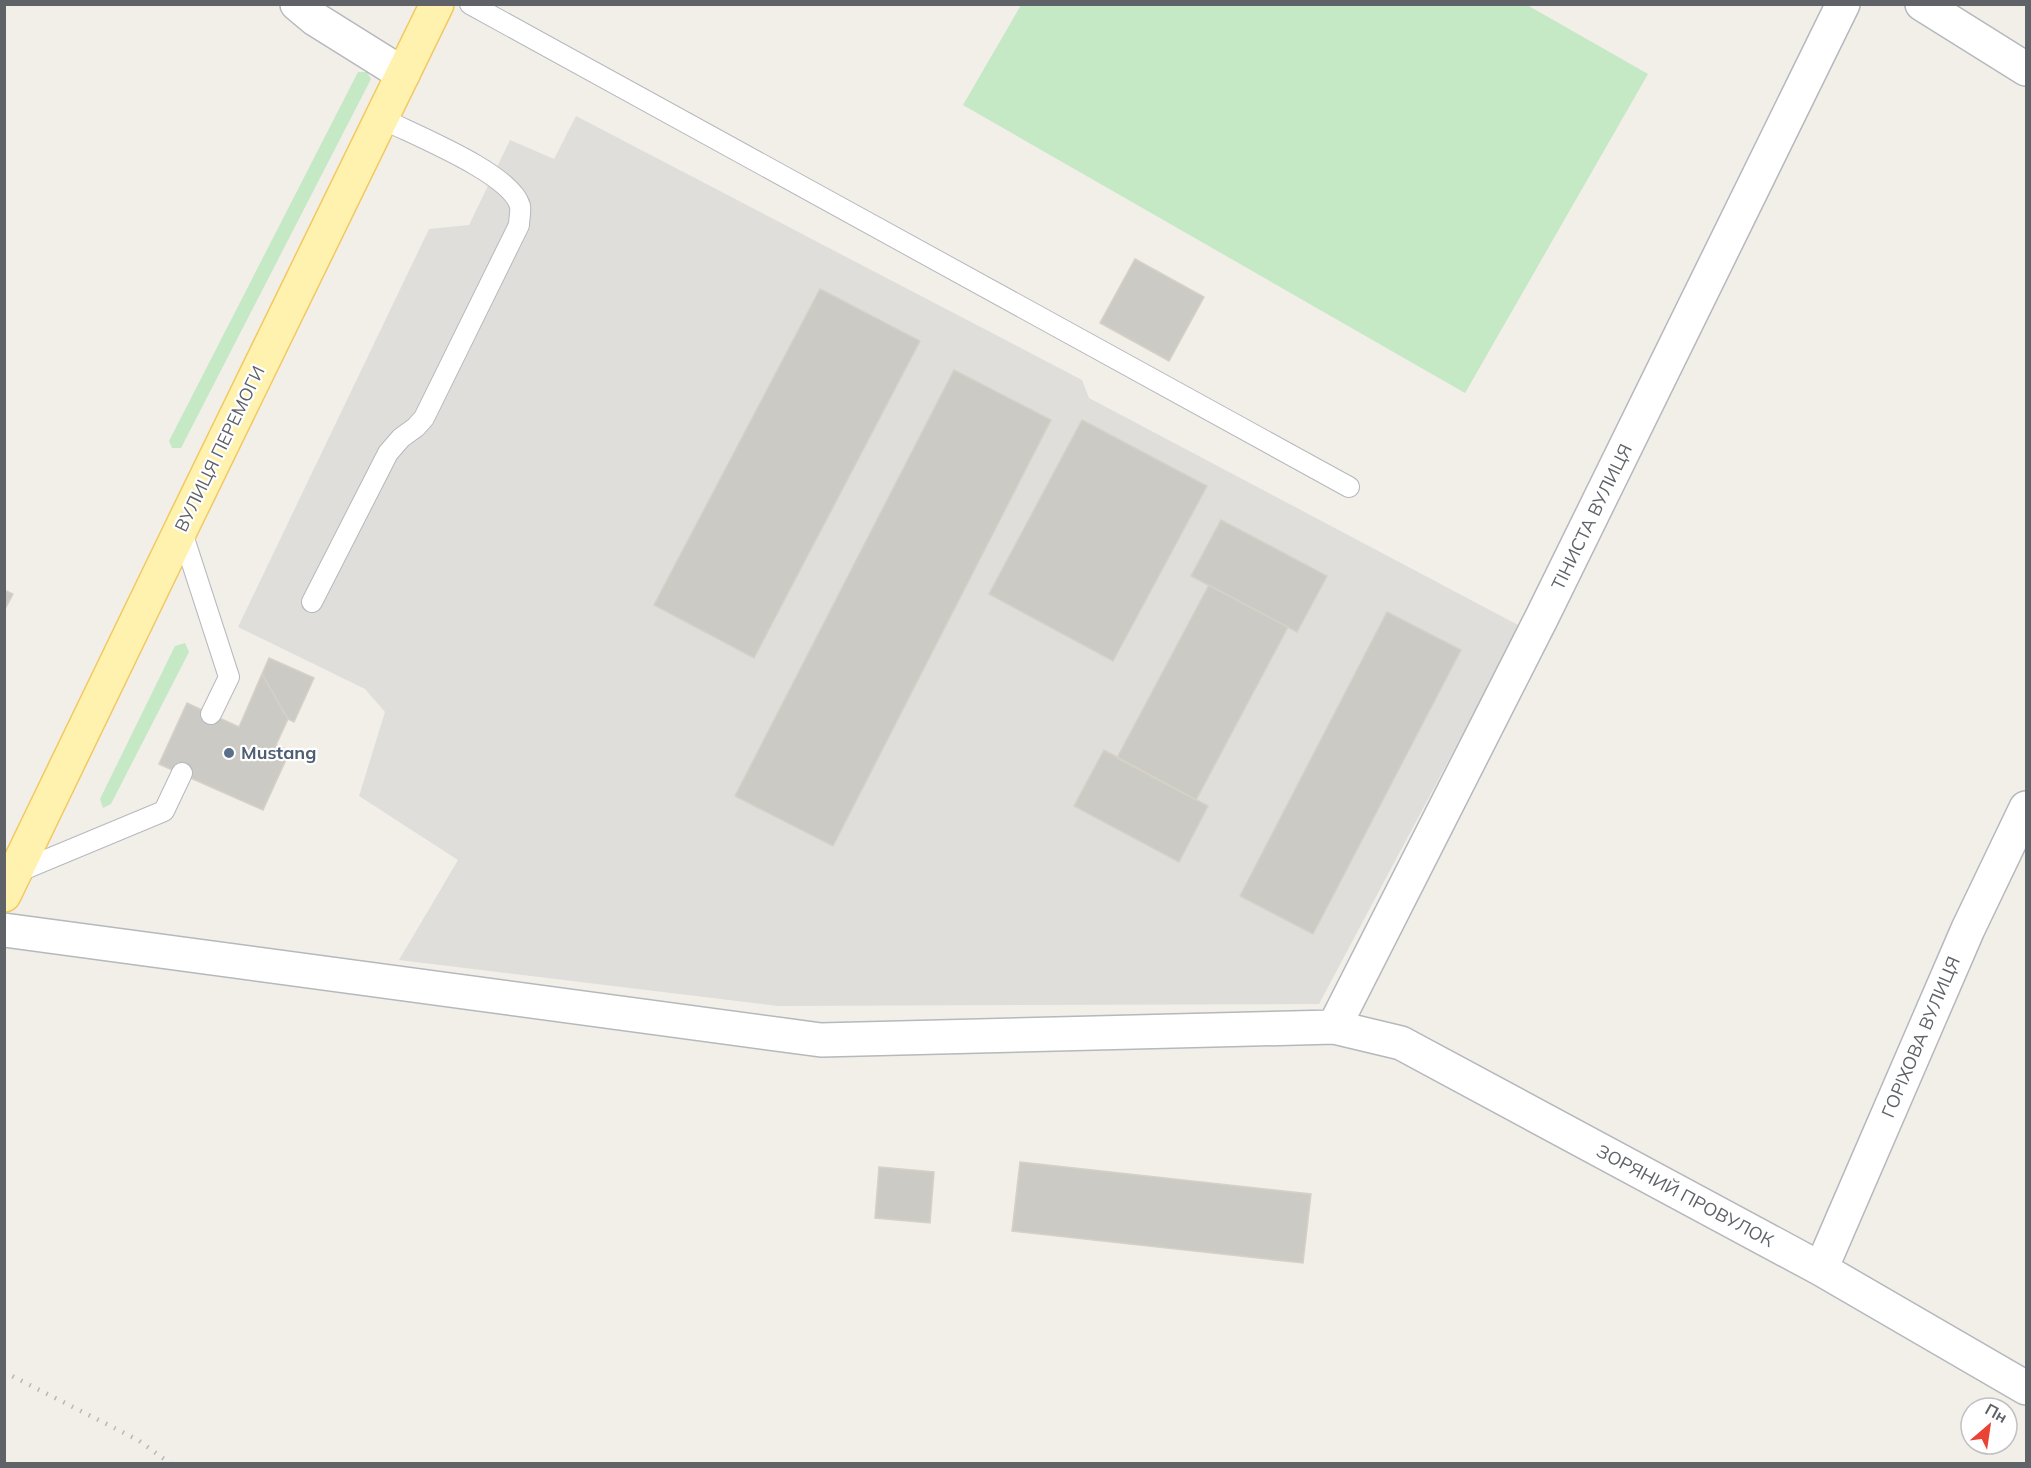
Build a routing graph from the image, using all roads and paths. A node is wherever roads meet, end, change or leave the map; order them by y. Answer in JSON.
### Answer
{"nodes":[{"id":1,"x":297,"y":4,"type":"edge"},
{"id":2,"x":438,"y":4,"type":"edge"},
{"id":3,"x":470,"y":4,"type":"edge"},
{"id":4,"x":1843,"y":4,"type":"edge"},
{"id":5,"x":1923,"y":4,"type":"edge"},
{"id":6,"x":2026,"y":69,"type":"edge"},
{"id":7,"x":403,"y":74,"type":"junction"},
{"id":8,"x":383,"y":119,"type":"junction"},
{"id":9,"x":1349,"y":487,"type":"dead end"},
{"id":10,"x":181,"y":529,"type":"junction"},
{"id":11,"x":312,"y":602,"type":"dead end"},
{"id":12,"x":211,"y":714,"type":"dead end"},
{"id":13,"x":182,"y":773,"type":"dead end"},
{"id":14,"x":2026,"y":808,"type":"edge"},
{"id":15,"x":10,"y":884,"type":"edge"},
{"id":16,"x":4,"y":930,"type":"edge"},
{"id":17,"x":1334,"y":1027,"type":"junction"},
{"id":18,"x":1821,"y":1269,"type":"junction"},
{"id":19,"x":2026,"y":1388,"type":"edge"}],
"edges":[{"from":1,"to":7,"type":"street"},
{"from":2,"to":7,"type":"main road","name":"ВУЛИЦЯ ПЕРЕМОГИ"},
{"from":3,"to":9,"type":"lane"},
{"from":4,"to":17,"type":"street","name":"ТІНИСТА ВУЛИЦЯ"},
{"from":5,"to":6,"type":"street"},
{"from":7,"to":8,"type":"main road","name":"ВУЛИЦЯ ПЕРЕМОГИ"},
{"from":8,"to":10,"type":"main road","name":"ВУЛИЦЯ ПЕРЕМОГИ"},
{"from":8,"to":11,"type":"lane"},
{"from":10,"to":12,"type":"lane"},
{"from":10,"to":15,"type":"main road","name":"ВУЛИЦЯ ПЕРЕМОГИ"},
{"from":13,"to":15,"type":"lane"},
{"from":14,"to":18,"type":"street","name":"ГОРІХОВА ВУЛИЦЯ"},
{"from":16,"to":17,"type":"street","name":"ЗОРЯНИЙ ПРОВУЛОК"},
{"from":17,"to":18,"type":"street","name":"ЗОРЯНИЙ ПРОВУЛОК"},
{"from":18,"to":19,"type":"street","name":"ЗОРЯНИЙ ПРОВУЛОК"}]}
